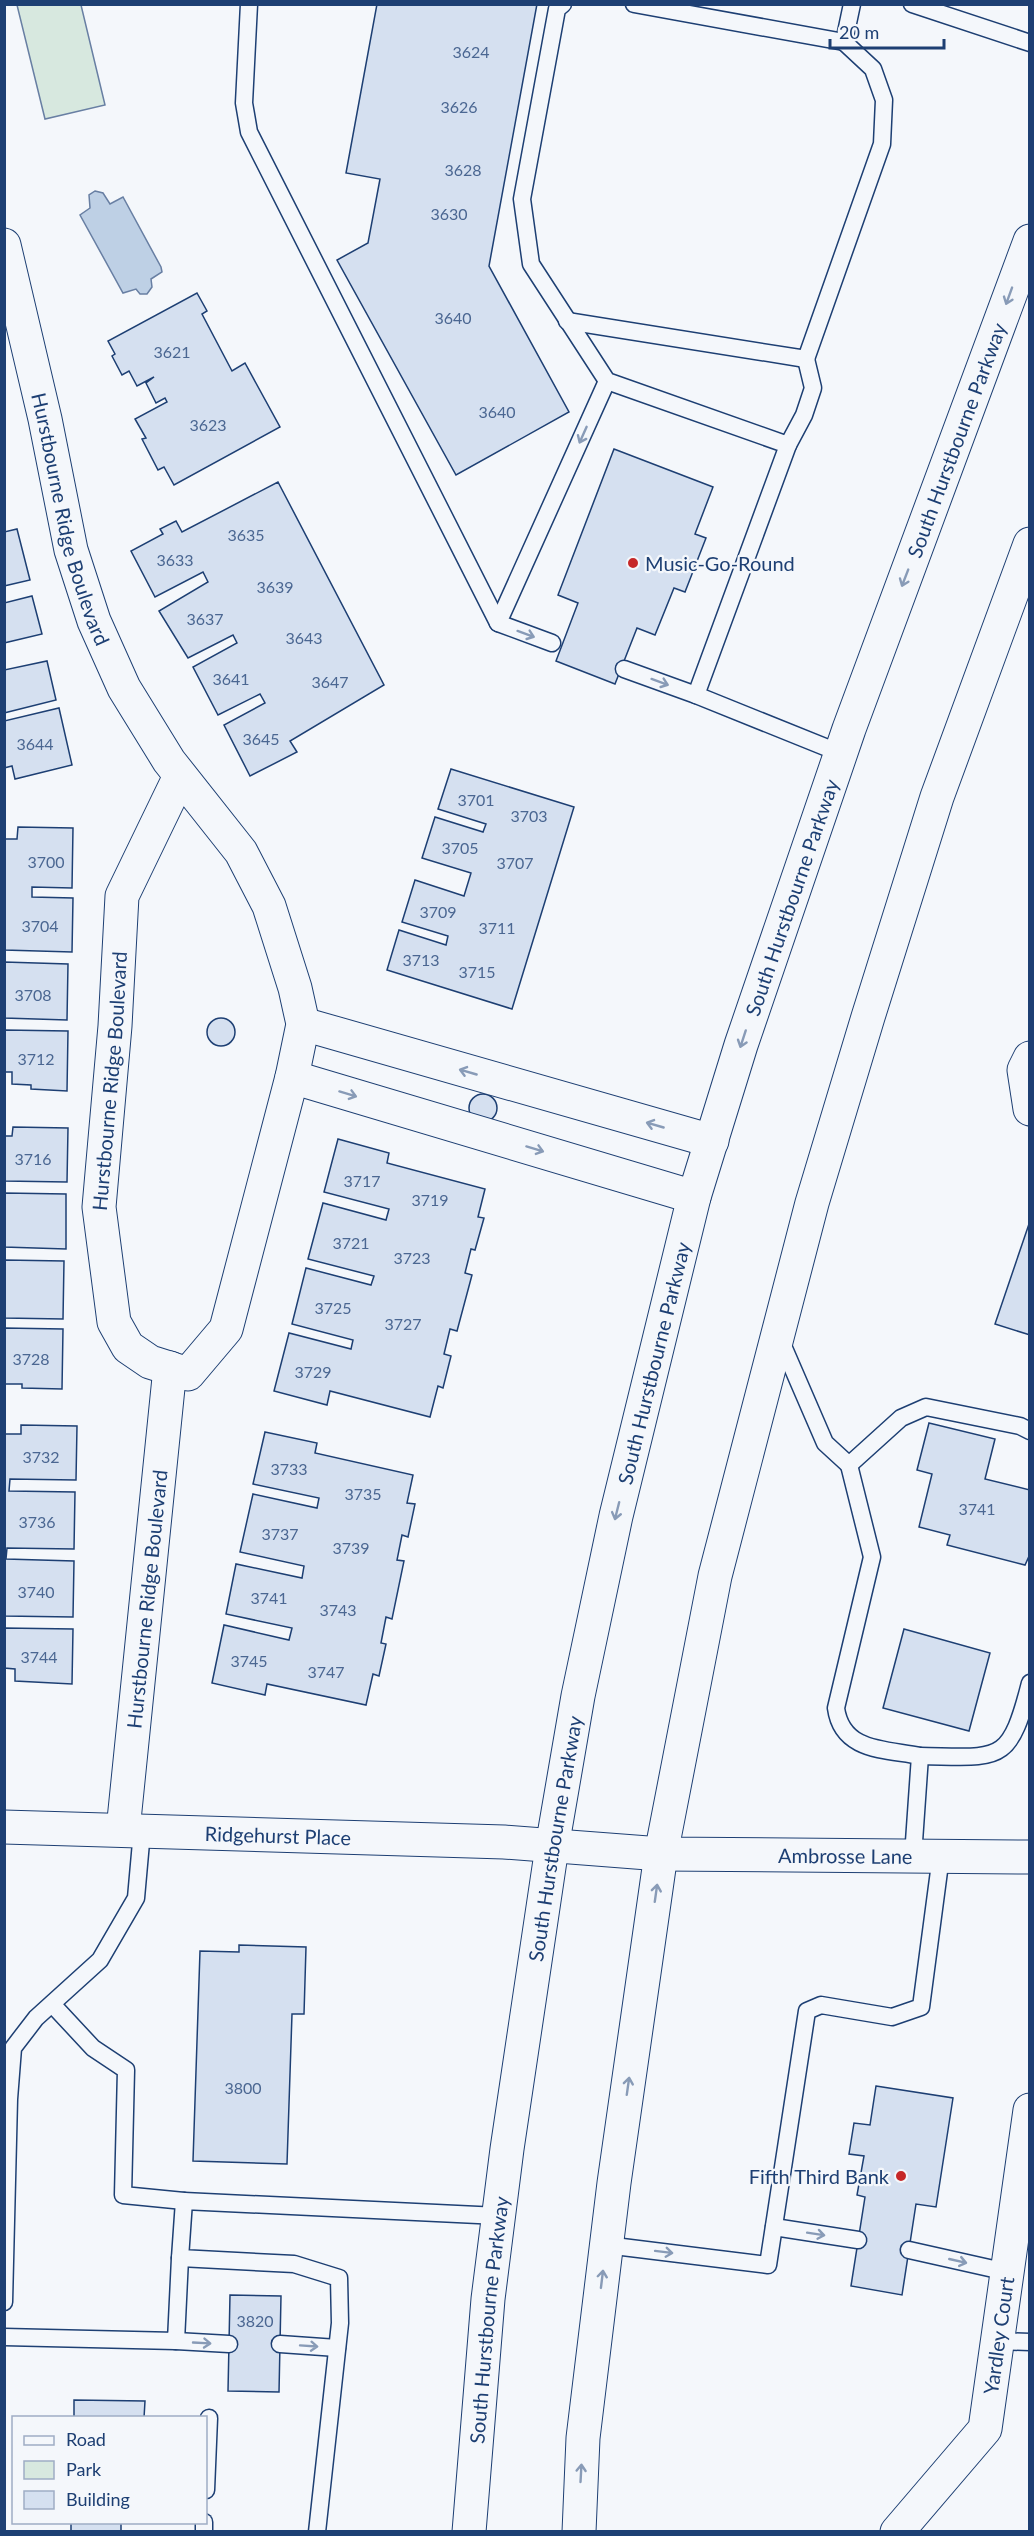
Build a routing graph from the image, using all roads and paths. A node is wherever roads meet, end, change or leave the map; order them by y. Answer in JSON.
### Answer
{"nodes":[{"id":1,"x":249,"y":4,"type":"edge"},
{"id":2,"x":563,"y":4,"type":"edge"},
{"id":3,"x":634,"y":4,"type":"edge"},
{"id":4,"x":852,"y":4,"type":"edge"},
{"id":5,"x":912,"y":4,"type":"edge"},
{"id":6,"x":844,"y":42,"type":"junction"},
{"id":7,"x":1029,"y":43,"type":"edge"},
{"id":8,"x":1029,"y":241,"type":"edge"},
{"id":9,"x":4,"y":246,"type":"edge"},
{"id":10,"x":567,"y":321,"type":"junction"},
{"id":11,"x":806,"y":359,"type":"junction"},
{"id":12,"x":607,"y":381,"type":"junction"},
{"id":13,"x":788,"y":445,"type":"junction"},
{"id":14,"x":1029,"y":544,"type":"edge"},
{"id":15,"x":498,"y":623,"type":"junction"},
{"id":16,"x":552,"y":643,"type":"dead end"},
{"id":17,"x":624,"y":669,"type":"dead end"},
{"id":18,"x":696,"y":695,"type":"junction"},
{"id":19,"x":840,"y":753,"type":"junction"},
{"id":20,"x":180,"y":776,"type":"junction"},
{"id":21,"x":303,"y":1024,"type":"junction"},
{"id":22,"x":1029,"y":1058,"type":"edge"},
{"id":23,"x":292,"y":1077,"type":"junction"},
{"id":24,"x":1029,"y":1109,"type":"edge"},
{"id":25,"x":712,"y":1141,"type":"junction"},
{"id":26,"x":694,"y":1197,"type":"junction"},
{"id":27,"x":777,"y":1333,"type":"junction"},
{"id":28,"x":170,"y":1368,"type":"junction"},
{"id":29,"x":1029,"y":1431,"type":"edge"},
{"id":30,"x":849,"y":1465,"type":"junction"},
{"id":31,"x":1029,"y":1683,"type":"edge"},
{"id":32,"x":920,"y":1756,"type":"junction"},
{"id":33,"x":4,"y":1827,"type":"edge"},
{"id":34,"x":132,"y":1831,"type":"junction"},
{"id":35,"x":552,"y":1847,"type":"junction"},
{"id":36,"x":661,"y":1854,"type":"junction"},
{"id":37,"x":927,"y":1856,"type":"junction"},
{"id":38,"x":1029,"y":1857,"type":"edge"},
{"id":39,"x":52,"y":2004,"type":"junction"},
{"id":40,"x":1029,"y":2110,"type":"edge"},
{"id":41,"x":184,"y":2201,"type":"junction"},
{"id":42,"x":499,"y":2216,"type":"junction"},
{"id":43,"x":774,"y":2227,"type":"junction"},
{"id":44,"x":858,"y":2240,"type":"dead end"},
{"id":45,"x":606,"y":2245,"type":"junction"},
{"id":46,"x":909,"y":2250,"type":"dead end"},
{"id":47,"x":180,"y":2258,"type":"junction"},
{"id":48,"x":1015,"y":2259,"type":"edge"},
{"id":49,"x":4,"y":2302,"type":"edge"},
{"id":50,"x":4,"y":2337,"type":"edge"},
{"id":51,"x":176,"y":2341,"type":"junction"},
{"id":52,"x":996,"y":2341,"type":"junction"},
{"id":53,"x":1029,"y":2342,"type":"edge"},
{"id":54,"x":228,"y":2344,"type":"dead end"},
{"id":55,"x":280,"y":2344,"type":"dead end"},
{"id":56,"x":337,"y":2348,"type":"junction"},
{"id":57,"x":208,"y":2418,"type":"dead end"},
{"id":58,"x":207,"y":2454,"type":"edge"},
{"id":59,"x":317,"y":2532,"type":"edge"},
{"id":60,"x":470,"y":2532,"type":"edge"},
{"id":61,"x":579,"y":2532,"type":"edge"},
{"id":62,"x":897,"y":2532,"type":"edge"}],
"edges":[{"from":1,"to":15,"type":"lane"},
{"from":2,"to":10,"type":"lane"},
{"from":3,"to":6,"type":"lane"},
{"from":4,"to":6,"type":"lane"},
{"from":5,"to":7,"type":"lane"},
{"from":6,"to":11,"type":"lane"},
{"from":8,"to":19,"type":"street","name":"South Hurstbourne Parkway","one_way":true},
{"from":9,"to":20,"type":"street","name":"Hurstbourne Ridge Boulevard"},
{"from":10,"to":11,"type":"lane"},
{"from":10,"to":12,"type":"lane"},
{"from":11,"to":13,"type":"lane"},
{"from":12,"to":13,"type":"lane"},
{"from":12,"to":15,"type":"lane","one_way":true},
{"from":13,"to":18,"type":"lane"},
{"from":14,"to":27,"type":"street"},
{"from":15,"to":16,"type":"lane","one_way":true},
{"from":17,"to":18,"type":"lane","one_way":true},
{"from":18,"to":19,"type":"lane"},
{"from":19,"to":25,"type":"street","name":"South Hurstbourne Parkway","one_way":true},
{"from":20,"to":21,"type":"street","name":"Hurstbourne Ridge Boulevard"},
{"from":20,"to":28,"type":"street","name":"Hurstbourne Ridge Boulevard"},
{"from":21,"to":23,"type":"street","name":"Hurstbourne Ridge Boulevard"},
{"from":25,"to":21,"type":"street","one_way":true},
{"from":22,"to":24,"type":"street"},
{"from":23,"to":26,"type":"street","one_way":true},
{"from":23,"to":28,"type":"street","name":"Hurstbourne Ridge Boulevard"},
{"from":25,"to":26,"type":"street","name":"South Hurstbourne Parkway"},
{"from":26,"to":35,"type":"street","name":"South Hurstbourne Parkway","one_way":true},
{"from":27,"to":30,"type":"lane"},
{"from":27,"to":36,"type":"street"},
{"from":28,"to":34,"type":"street","name":"Hurstbourne Ridge Boulevard"},
{"from":29,"to":30,"type":"lane"},
{"from":30,"to":32,"type":"lane"},
{"from":31,"to":32,"type":"lane"},
{"from":32,"to":37,"type":"lane"},
{"from":33,"to":34,"type":"street","name":"Ridgehurst Place"},
{"from":34,"to":35,"type":"street","name":"Ridgehurst Place"},
{"from":34,"to":39,"type":"lane"},
{"from":35,"to":36,"type":"street","name":"Ridgehurst Place"},
{"from":35,"to":42,"type":"street","name":"South Hurstbourne Parkway"},
{"from":36,"to":37,"type":"street","name":"Ambrosse Lane"},
{"from":45,"to":36,"type":"street","one_way":true},
{"from":37,"to":38,"type":"street","name":"Ambrosse Lane"},
{"from":37,"to":43,"type":"lane"},
{"from":39,"to":41,"type":"lane"},
{"from":39,"to":49,"type":"lane"},
{"from":40,"to":48,"type":"street","name":"Yardley Court"},
{"from":41,"to":42,"type":"lane"},
{"from":41,"to":47,"type":"lane"},
{"from":42,"to":60,"type":"street","name":"South Hurstbourne Parkway"},
{"from":43,"to":44,"type":"lane","one_way":true},
{"from":45,"to":43,"type":"lane","one_way":true},
{"from":61,"to":45,"type":"street","one_way":true},
{"from":46,"to":48,"type":"lane","one_way":true},
{"from":47,"to":51,"type":"lane"},
{"from":47,"to":56,"type":"lane"},
{"from":48,"to":52,"type":"street","name":"Yardley Court"},
{"from":50,"to":51,"type":"lane"},
{"from":51,"to":54,"type":"lane","one_way":true},
{"from":52,"to":53,"type":"lane"},
{"from":52,"to":62,"type":"street","name":"Yardley Court"},
{"from":55,"to":56,"type":"lane","one_way":true},
{"from":56,"to":59,"type":"lane"},
{"from":57,"to":58,"type":"lane"}]}
